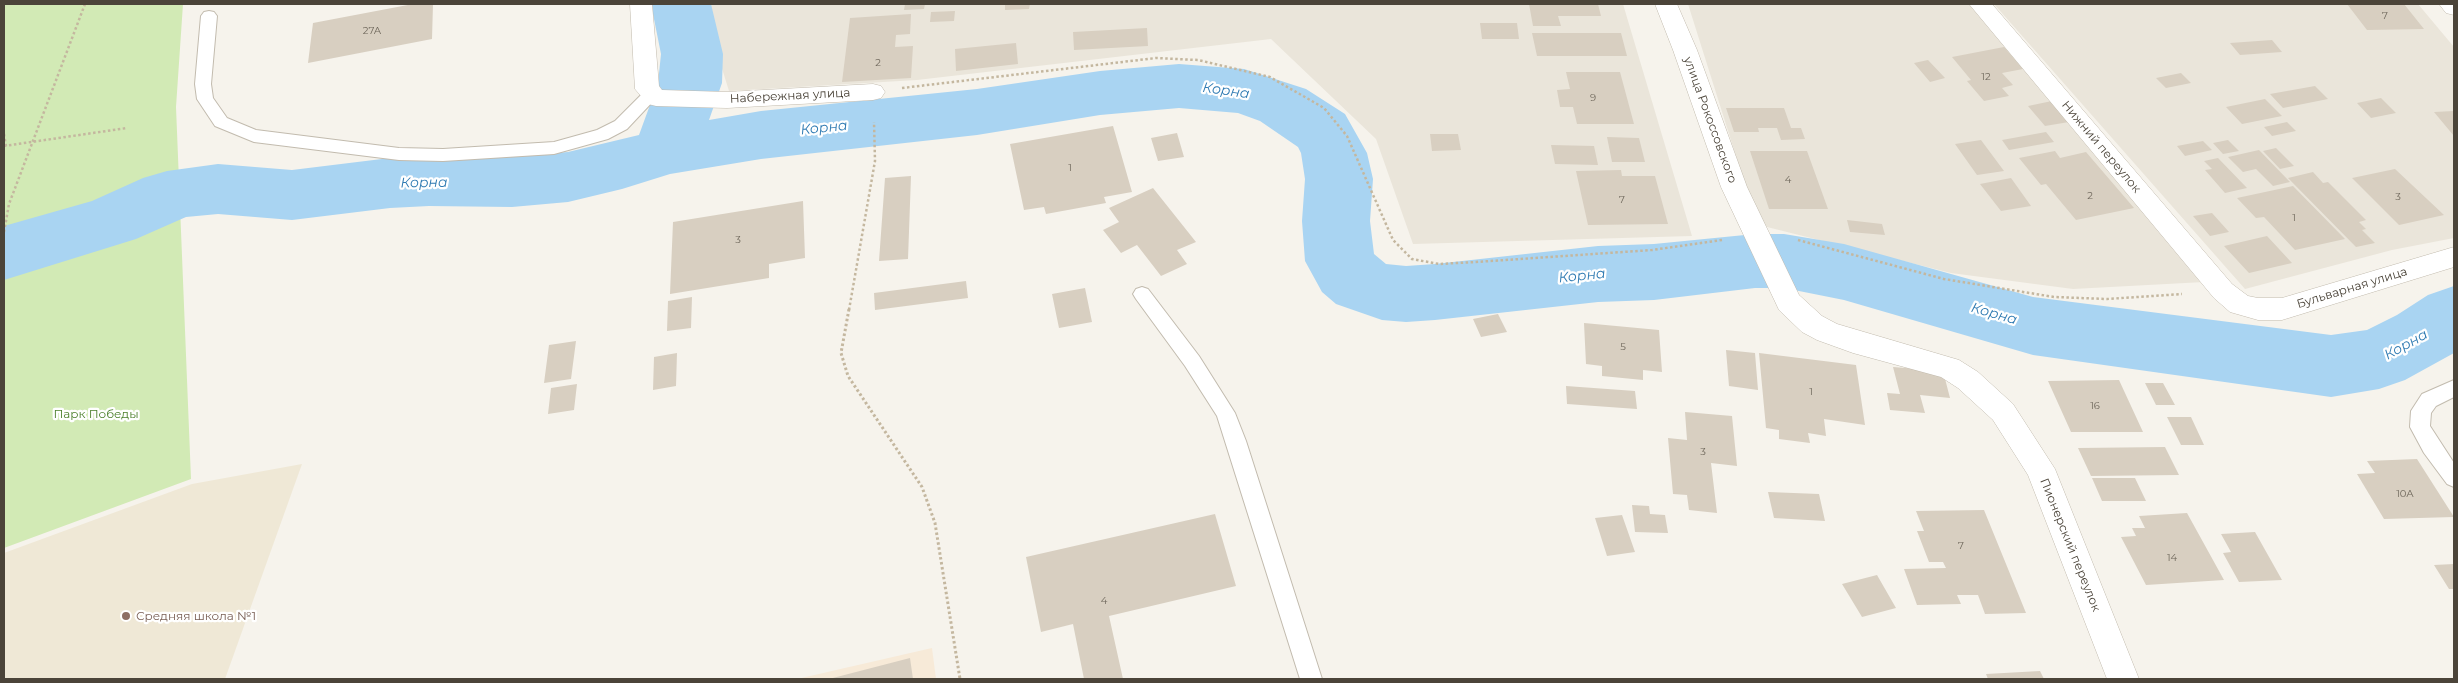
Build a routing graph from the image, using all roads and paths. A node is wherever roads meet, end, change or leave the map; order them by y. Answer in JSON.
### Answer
{"nodes":[{"id":1,"x":85,"y":4,"type":"edge"},
{"id":2,"x":641,"y":4,"type":"edge"},
{"id":3,"x":1666,"y":4,"type":"edge"},
{"id":4,"x":1980,"y":4,"type":"edge"},
{"id":5,"x":2450,"y":4,"type":"edge"},
{"id":6,"x":2454,"y":8,"type":"edge"},
{"id":7,"x":208,"y":16,"type":"dead end"},
{"id":8,"x":874,"y":92,"type":"joint"},
{"id":9,"x":659,"y":98,"type":"junction"},
{"id":10,"x":128,"y":128,"type":"dead end"},
{"id":11,"x":4,"y":134,"type":"edge"},
{"id":12,"x":31,"y":143,"type":"junction"},
{"id":13,"x":5,"y":146,"type":"edge"},
{"id":14,"x":876,"y":147,"type":"dead end"},
{"id":15,"x":4,"y":232,"type":"edge"},
{"id":16,"x":1402,"y":252,"type":"dead end"},
{"id":17,"x":2454,"y":257,"type":"edge"},
{"id":18,"x":1780,"y":286,"type":"joint"},
{"id":19,"x":2223,"y":291,"type":"joint"},
{"id":20,"x":1142,"y":294,"type":"dead end"},
{"id":21,"x":2454,"y":388,"type":"edge"},
{"id":22,"x":2454,"y":478,"type":"edge"},
{"id":23,"x":960,"y":679,"type":"edge"},
{"id":24,"x":1311,"y":679,"type":"edge"},
{"id":25,"x":2123,"y":679,"type":"edge"}],
"edges":[{"from":1,"to":12,"type":"path"},
{"from":2,"to":9,"type":"street"},
{"from":3,"to":18,"type":"street","name":"улица Рокоссовского"},
{"from":4,"to":19,"type":"street","name":"Нижний переулок"},
{"from":5,"to":6,"type":"street"},
{"from":7,"to":9,"type":"lane"},
{"from":8,"to":9,"type":"street","name":"Набережная улица"},
{"from":8,"to":16,"type":"path"},
{"from":10,"to":12,"type":"path"},
{"from":11,"to":13,"type":"path"},
{"from":12,"to":13,"type":"path"},
{"from":12,"to":15,"type":"path"},
{"from":14,"to":23,"type":"path"},
{"from":17,"to":19,"type":"street","name":"Бульварная улица"},
{"from":18,"to":25,"type":"street","name":"Пионерский переулок"},
{"from":20,"to":24,"type":"lane"},
{"from":21,"to":22,"type":"lane"}]}
